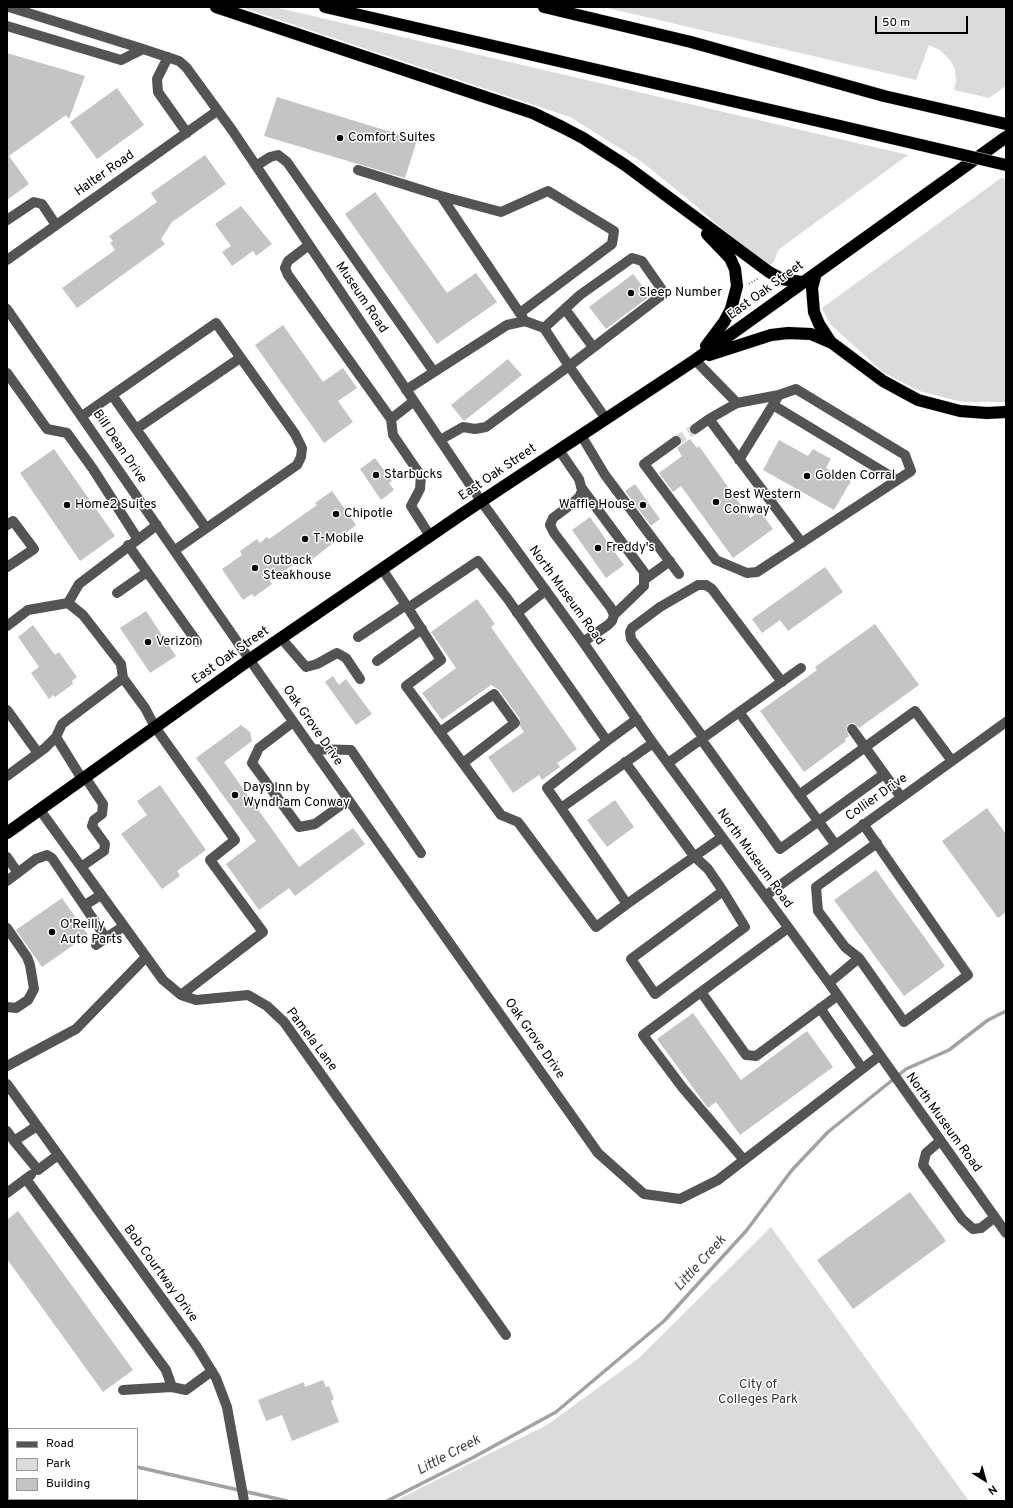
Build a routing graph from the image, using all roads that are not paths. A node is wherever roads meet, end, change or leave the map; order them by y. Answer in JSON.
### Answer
{"nodes":[{"id":1,"x":9,"y":7,"type":"edge"},
{"id":2,"x":216,"y":7,"type":"edge"},
{"id":3,"x":325,"y":7,"type":"edge"},
{"id":4,"x":544,"y":7,"type":"edge"},
{"id":5,"x":7,"y":26,"type":"edge"},
{"id":6,"x":143,"y":49,"type":"junction"},
{"id":7,"x":168,"y":57,"type":"junction"},
{"id":8,"x":217,"y":111,"type":"junction"},
{"id":9,"x":1006,"y":124,"type":"edge"},
{"id":10,"x":187,"y":133,"type":"junction"},
{"id":11,"x":1006,"y":137,"type":"edge"},
{"id":12,"x":1006,"y":165,"type":"edge"},
{"id":13,"x":256,"y":166,"type":"junction"},
{"id":14,"x":358,"y":170,"type":"dead end"},
{"id":15,"x":441,"y":196,"type":"junction"},
{"id":16,"x":672,"y":202,"type":"junction"},
{"id":17,"x":7,"y":220,"type":"edge"},
{"id":18,"x":56,"y":225,"type":"junction"},
{"id":19,"x":309,"y":245,"type":"junction"},
{"id":20,"x":7,"y":260,"type":"edge"},
{"id":21,"x":816,"y":273,"type":"junction"},
{"id":22,"x":802,"y":282,"type":"junction"},
{"id":23,"x":7,"y":309,"type":"edge"},
{"id":24,"x":564,"y":309,"type":"junction"},
{"id":25,"x":523,"y":317,"type":"junction"},
{"id":26,"x":544,"y":328,"type":"junction"},
{"id":27,"x":832,"y":343,"type":"junction"},
{"id":28,"x":593,"y":347,"type":"junction"},
{"id":29,"x":240,"y":358,"type":"junction"},
{"id":30,"x":695,"y":360,"type":"junction"},
{"id":31,"x":569,"y":366,"type":"junction"},
{"id":32,"x":434,"y":372,"type":"junction"},
{"id":33,"x":7,"y":373,"type":"edge"},
{"id":34,"x":406,"y":390,"type":"junction"},
{"id":35,"x":112,"y":395,"type":"junction"},
{"id":36,"x":779,"y":395,"type":"junction"},
{"id":37,"x":414,"y":402,"type":"junction"},
{"id":38,"x":737,"y":403,"type":"junction"},
{"id":39,"x":773,"y":405,"type":"junction"},
{"id":40,"x":1006,"y":412,"type":"edge"},
{"id":41,"x":82,"y":416,"type":"junction"},
{"id":42,"x":391,"y":419,"type":"junction"},
{"id":43,"x":606,"y":419,"type":"junction"},
{"id":44,"x":708,"y":419,"type":"junction"},
{"id":45,"x":695,"y":429,"type":"tunnel mouth"},
{"id":46,"x":136,"y":430,"type":"junction"},
{"id":47,"x":581,"y":435,"type":"junction"},
{"id":48,"x":440,"y":440,"type":"junction"},
{"id":49,"x":676,"y":441,"type":"tunnel mouth"},
{"id":50,"x":559,"y":450,"type":"junction"},
{"id":51,"x":739,"y":460,"type":"junction"},
{"id":52,"x":897,"y":480,"type":"junction"},
{"id":53,"x":581,"y":487,"type":"junction"},
{"id":54,"x":481,"y":501,"type":"junction"},
{"id":55,"x":7,"y":525,"type":"edge"},
{"id":56,"x":157,"y":525,"type":"junction"},
{"id":57,"x":206,"y":528,"type":"junction"},
{"id":58,"x":430,"y":536,"type":"junction"},
{"id":59,"x":137,"y":538,"type":"junction"},
{"id":60,"x":802,"y":543,"type":"junction"},
{"id":61,"x":128,"y":545,"type":"junction"},
{"id":62,"x":174,"y":550,"type":"junction"},
{"id":63,"x":670,"y":561,"type":"junction"},
{"id":64,"x":7,"y":567,"type":"edge"},
{"id":65,"x":382,"y":569,"type":"junction"},
{"id":66,"x":147,"y":572,"type":"junction"},
{"id":67,"x":679,"y":574,"type":"dead end"},
{"id":68,"x":644,"y":580,"type":"junction"},
{"id":69,"x":546,"y":590,"type":"junction"},
{"id":70,"x":117,"y":593,"type":"dead end"},
{"id":71,"x":68,"y":603,"type":"junction"},
{"id":72,"x":407,"y":607,"type":"junction"},
{"id":73,"x":612,"y":611,"type":"junction"},
{"id":74,"x":517,"y":613,"type":"junction"},
{"id":75,"x":7,"y":626,"type":"edge"},
{"id":76,"x":422,"y":629,"type":"junction"},
{"id":77,"x":358,"y":637,"type":"dead end"},
{"id":78,"x":281,"y":638,"type":"junction"},
{"id":79,"x":197,"y":642,"type":"dead end"},
{"id":80,"x":583,"y":642,"type":"junction"},
{"id":81,"x":250,"y":660,"type":"junction"},
{"id":82,"x":377,"y":660,"type":"dead end"},
{"id":83,"x":801,"y":668,"type":"dead end"},
{"id":84,"x":124,"y":678,"type":"junction"},
{"id":85,"x":360,"y":678,"type":"dead end"},
{"id":86,"x":782,"y":682,"type":"junction"},
{"id":87,"x":7,"y":710,"type":"edge"},
{"id":88,"x":739,"y":712,"type":"junction"},
{"id":89,"x":637,"y":719,"type":"junction"},
{"id":90,"x":293,"y":722,"type":"junction"},
{"id":91,"x":1006,"y":722,"type":"edge"},
{"id":92,"x":155,"y":727,"type":"junction"},
{"id":93,"x":852,"y":729,"type":"dead end"},
{"id":94,"x":440,"y":732,"type":"junction"},
{"id":95,"x":56,"y":737,"type":"junction"},
{"id":96,"x":702,"y":738,"type":"junction"},
{"id":97,"x":606,"y":741,"type":"junction"},
{"id":98,"x":653,"y":743,"type":"junction"},
{"id":99,"x":865,"y":747,"type":"junction"},
{"id":100,"x":312,"y":749,"type":"junction"},
{"id":101,"x":38,"y":753,"type":"junction"},
{"id":102,"x":952,"y":761,"type":"junction"},
{"id":103,"x":625,"y":762,"type":"junction"},
{"id":104,"x":463,"y":763,"type":"junction"},
{"id":105,"x":668,"y":763,"type":"junction"},
{"id":106,"x":884,"y":774,"type":"junction"},
{"id":107,"x":7,"y":776,"type":"edge"},
{"id":108,"x":84,"y":778,"type":"junction"},
{"id":109,"x":799,"y":795,"type":"junction"},
{"id":110,"x":901,"y":797,"type":"junction"},
{"id":111,"x":348,"y":800,"type":"junction"},
{"id":112,"x":561,"y":808,"type":"junction"},
{"id":113,"x":40,"y":810,"type":"junction"},
{"id":114,"x":818,"y":821,"type":"junction"},
{"id":115,"x":863,"y":824,"type":"junction"},
{"id":116,"x":7,"y":833,"type":"edge"},
{"id":117,"x":722,"y":837,"type":"junction"},
{"id":118,"x":835,"y":844,"type":"junction"},
{"id":119,"x":877,"y":844,"type":"junction"},
{"id":120,"x":421,"y":853,"type":"dead end"},
{"id":121,"x":694,"y":856,"type":"junction"},
{"id":122,"x":7,"y":857,"type":"edge"},
{"id":123,"x":81,"y":867,"type":"junction"},
{"id":124,"x":18,"y":873,"type":"junction"},
{"id":125,"x":7,"y":881,"type":"edge"},
{"id":126,"x":723,"y":891,"type":"junction"},
{"id":127,"x":101,"y":895,"type":"junction"},
{"id":128,"x":765,"y":896,"type":"junction"},
{"id":129,"x":627,"y":904,"type":"junction"},
{"id":130,"x":85,"y":905,"type":"junction"},
{"id":131,"x":124,"y":926,"type":"junction"},
{"id":132,"x":7,"y":928,"type":"edge"},
{"id":133,"x":788,"y":928,"type":"junction"},
{"id":134,"x":106,"y":938,"type":"junction"},
{"id":135,"x":96,"y":945,"type":"dead end"},
{"id":136,"x":146,"y":957,"type":"junction"},
{"id":137,"x":859,"y":958,"type":"junction"},
{"id":138,"x":829,"y":983,"type":"junction"},
{"id":139,"x":701,"y":992,"type":"junction"},
{"id":140,"x":181,"y":995,"type":"junction"},
{"id":141,"x":837,"y":996,"type":"junction"},
{"id":142,"x":7,"y":1007,"type":"edge"},
{"id":143,"x":820,"y":1008,"type":"junction"},
{"id":144,"x":879,"y":1056,"type":"junction"},
{"id":145,"x":7,"y":1066,"type":"edge"},
{"id":146,"x":862,"y":1068,"type":"junction"},
{"id":147,"x":7,"y":1084,"type":"edge"},
{"id":148,"x":37,"y":1126,"type":"junction"},
{"id":149,"x":7,"y":1131,"type":"edge"},
{"id":150,"x":14,"y":1141,"type":"junction"},
{"id":151,"x":940,"y":1141,"type":"junction"},
{"id":152,"x":58,"y":1156,"type":"junction"},
{"id":153,"x":744,"y":1160,"type":"junction"},
{"id":154,"x":38,"y":1170,"type":"junction"},
{"id":155,"x":26,"y":1179,"type":"junction"},
{"id":156,"x":7,"y":1193,"type":"edge"},
{"id":157,"x":995,"y":1217,"type":"junction"},
{"id":158,"x":1006,"y":1233,"type":"edge"},
{"id":159,"x":506,"y":1336,"type":"dead end"},
{"id":160,"x":212,"y":1371,"type":"junction"},
{"id":161,"x":172,"y":1386,"type":"junction"},
{"id":162,"x":123,"y":1390,"type":"dead end"},
{"id":163,"x":244,"y":1501,"type":"edge"}],
"edges":[{"from":1,"to":6,"type":"street","name":"Museum Road"},
{"from":2,"to":16,"type":"highway"},
{"from":3,"to":12,"type":"highway","bridge":true},
{"from":4,"to":9,"type":"highway"},
{"from":5,"to":6,"type":"street"},
{"from":6,"to":7,"type":"street","name":"Museum Road"},
{"from":7,"to":8,"type":"street","name":"Museum Road"},
{"from":7,"to":10,"type":"street"},
{"from":8,"to":10,"type":"street","name":"Halter Road"},
{"from":8,"to":13,"type":"street","name":"Museum Road"},
{"from":10,"to":18,"type":"street","name":"Halter Road"},
{"from":11,"to":21,"type":"highway","name":"East Oak Street"},
{"from":13,"to":19,"type":"street","name":"Museum Road"},
{"from":13,"to":32,"type":"street"},
{"from":14,"to":15,"type":"street"},
{"from":15,"to":25,"type":"street"},
{"from":15,"to":25,"type":"street"},
{"from":16,"to":22,"type":"highway"},
{"from":16,"to":30,"type":"highway"},
{"from":17,"to":18,"type":"street"},
{"from":18,"to":20,"type":"street","name":"Halter Road"},
{"from":19,"to":34,"type":"street","name":"Museum Road"},
{"from":19,"to":42,"type":"street"},
{"from":21,"to":22,"type":"highway","name":"East Oak Street"},
{"from":21,"to":27,"type":"highway"},
{"from":22,"to":30,"type":"highway","name":"East Oak Street"},
{"from":23,"to":41,"type":"street","name":"Bill Dean Drive"},
{"from":24,"to":26,"type":"street"},
{"from":24,"to":28,"type":"street"},
{"from":24,"to":28,"type":"street"},
{"from":25,"to":26,"type":"street"},
{"from":25,"to":32,"type":"street"},
{"from":26,"to":31,"type":"street"},
{"from":27,"to":30,"type":"highway"},
{"from":27,"to":40,"type":"highway"},
{"from":28,"to":31,"type":"street"},
{"from":29,"to":35,"type":"street"},
{"from":29,"to":46,"type":"street"},
{"from":29,"to":57,"type":"street"},
{"from":30,"to":38,"type":"street"},
{"from":30,"to":43,"type":"highway","name":"East Oak Street"},
{"from":31,"to":43,"type":"street"},
{"from":31,"to":48,"type":"street"},
{"from":32,"to":34,"type":"street"},
{"from":33,"to":59,"type":"street"},
{"from":34,"to":37,"type":"street","name":"Museum Road"},
{"from":35,"to":41,"type":"street"},
{"from":35,"to":46,"type":"street"},
{"from":36,"to":38,"type":"street"},
{"from":36,"to":39,"type":"street"},
{"from":36,"to":52,"type":"street"},
{"from":37,"to":42,"type":"street"},
{"from":37,"to":48,"type":"street","name":"Museum Road"},
{"from":38,"to":44,"type":"street"},
{"from":39,"to":51,"type":"street"},
{"from":39,"to":52,"type":"street"},
{"from":41,"to":56,"type":"street","name":"Bill Dean Drive"},
{"from":42,"to":58,"type":"street"},
{"from":43,"to":47,"type":"highway","name":"East Oak Street"},
{"from":44,"to":45,"type":"street"},
{"from":44,"to":51,"type":"street"},
{"from":46,"to":57,"type":"street"},
{"from":47,"to":50,"type":"highway","name":"East Oak Street"},
{"from":47,"to":63,"type":"street"},
{"from":48,"to":54,"type":"street","name":"Museum Road"},
{"from":49,"to":60,"type":"street"},
{"from":50,"to":53,"type":"street"},
{"from":50,"to":54,"type":"highway","name":"East Oak Street"},
{"from":51,"to":60,"type":"street"},
{"from":52,"to":60,"type":"street"},
{"from":53,"to":68,"type":"street"},
{"from":53,"to":73,"type":"street"},
{"from":54,"to":58,"type":"highway","name":"East Oak Street"},
{"from":54,"to":69,"type":"street","name":"North Museum Road"},
{"from":55,"to":64,"type":"street"},
{"from":56,"to":59,"type":"street"},
{"from":56,"to":62,"type":"street","name":"Bill Dean Drive"},
{"from":57,"to":62,"type":"street"},
{"from":58,"to":65,"type":"highway","name":"East Oak Street"},
{"from":59,"to":61,"type":"street"},
{"from":61,"to":66,"type":"street"},
{"from":61,"to":71,"type":"street"},
{"from":62,"to":81,"type":"street","name":"Bill Dean Drive"},
{"from":63,"to":67,"type":"street"},
{"from":63,"to":68,"type":"street"},
{"from":65,"to":72,"type":"street"},
{"from":65,"to":78,"type":"highway","name":"East Oak Street"},
{"from":66,"to":70,"type":"street"},
{"from":66,"to":79,"type":"street"},
{"from":68,"to":73,"type":"street"},
{"from":69,"to":74,"type":"street"},
{"from":69,"to":80,"type":"street","name":"North Museum Road"},
{"from":71,"to":75,"type":"street"},
{"from":71,"to":84,"type":"street"},
{"from":72,"to":74,"type":"street"},
{"from":72,"to":76,"type":"street"},
{"from":72,"to":77,"type":"street"},
{"from":73,"to":80,"type":"street"},
{"from":74,"to":97,"type":"street"},
{"from":76,"to":82,"type":"street"},
{"from":76,"to":94,"type":"street"},
{"from":78,"to":81,"type":"highway","name":"East Oak Street"},
{"from":78,"to":85,"type":"street"},
{"from":80,"to":89,"type":"street","name":"North Museum Road"},
{"from":81,"to":90,"type":"street","name":"Oak Grove Drive"},
{"from":81,"to":92,"type":"highway","name":"East Oak Street"},
{"from":83,"to":86,"type":"street"},
{"from":84,"to":92,"type":"street"},
{"from":84,"to":95,"type":"street"},
{"from":86,"to":88,"type":"street"},
{"from":86,"to":96,"type":"street"},
{"from":87,"to":101,"type":"street"},
{"from":88,"to":96,"type":"street"},
{"from":88,"to":109,"type":"street"},
{"from":89,"to":97,"type":"street"},
{"from":89,"to":98,"type":"street","name":"North Museum Road"},
{"from":90,"to":100,"type":"street","name":"Oak Grove Drive"},
{"from":90,"to":111,"type":"street"},
{"from":91,"to":102,"type":"street","name":"Collier Drive"},
{"from":92,"to":108,"type":"highway","name":"East Oak Street"},
{"from":92,"to":140,"type":"street"},
{"from":93,"to":99,"type":"street"},
{"from":94,"to":104,"type":"street"},
{"from":94,"to":104,"type":"street"},
{"from":95,"to":101,"type":"street"},
{"from":95,"to":108,"type":"street"},
{"from":96,"to":105,"type":"street"},
{"from":96,"to":114,"type":"street"},
{"from":97,"to":112,"type":"street"},
{"from":98,"to":103,"type":"street"},
{"from":98,"to":105,"type":"street","name":"North Museum Road"},
{"from":99,"to":102,"type":"street"},
{"from":99,"to":106,"type":"street"},
{"from":99,"to":109,"type":"street"},
{"from":100,"to":111,"type":"street","name":"Oak Grove Drive"},
{"from":100,"to":120,"type":"street"},
{"from":101,"to":107,"type":"street"},
{"from":102,"to":110,"type":"street","name":"Collier Drive"},
{"from":103,"to":112,"type":"street"},
{"from":103,"to":121,"type":"street"},
{"from":104,"to":129,"type":"street"},
{"from":105,"to":117,"type":"street","name":"North Museum Road"},
{"from":106,"to":110,"type":"street"},
{"from":106,"to":114,"type":"street"},
{"from":108,"to":113,"type":"highway","name":"East Oak Street"},
{"from":108,"to":123,"type":"street"},
{"from":109,"to":114,"type":"street"},
{"from":110,"to":115,"type":"street","name":"Collier Drive"},
{"from":111,"to":153,"type":"street","name":"Oak Grove Drive"},
{"from":112,"to":129,"type":"street"},
{"from":113,"to":116,"type":"highway","name":"East Oak Street"},
{"from":113,"to":123,"type":"street","name":"Pamela Lane"},
{"from":114,"to":118,"type":"street"},
{"from":115,"to":118,"type":"street","name":"Collier Drive"},
{"from":115,"to":119,"type":"street"},
{"from":117,"to":121,"type":"street"},
{"from":117,"to":128,"type":"street","name":"North Museum Road"},
{"from":118,"to":128,"type":"street","name":"Collier Drive"},
{"from":119,"to":137,"type":"street"},
{"from":119,"to":137,"type":"street"},
{"from":121,"to":126,"type":"street"},
{"from":121,"to":129,"type":"street"},
{"from":122,"to":124,"type":"street"},
{"from":123,"to":127,"type":"street","name":"Pamela Lane"},
{"from":124,"to":125,"type":"street"},
{"from":124,"to":130,"type":"street"},
{"from":126,"to":126,"type":"street"},
{"from":127,"to":130,"type":"street"},
{"from":127,"to":131,"type":"street","name":"Pamela Lane"},
{"from":128,"to":133,"type":"street","name":"North Museum Road"},
{"from":130,"to":134,"type":"street"},
{"from":131,"to":134,"type":"street"},
{"from":131,"to":136,"type":"street","name":"Pamela Lane"},
{"from":132,"to":142,"type":"street"},
{"from":133,"to":138,"type":"street","name":"North Museum Road"},
{"from":133,"to":139,"type":"street"},
{"from":134,"to":135,"type":"street"},
{"from":136,"to":140,"type":"street","name":"Pamela Lane"},
{"from":136,"to":145,"type":"street"},
{"from":137,"to":138,"type":"street"},
{"from":138,"to":141,"type":"street","name":"North Museum Road"},
{"from":139,"to":143,"type":"street"},
{"from":139,"to":153,"type":"street"},
{"from":140,"to":159,"type":"street","name":"Pamela Lane"},
{"from":141,"to":143,"type":"street"},
{"from":141,"to":144,"type":"street","name":"North Museum Road"},
{"from":143,"to":146,"type":"street"},
{"from":144,"to":146,"type":"street","name":"Oak Grove Drive"},
{"from":144,"to":151,"type":"street","name":"North Museum Road"},
{"from":146,"to":153,"type":"street","name":"Oak Grove Drive"},
{"from":147,"to":148,"type":"street","name":"Bob Courtway Drive"},
{"from":148,"to":150,"type":"street"},
{"from":148,"to":152,"type":"street","name":"Bob Courtway Drive"},
{"from":149,"to":150,"type":"street"},
{"from":150,"to":154,"type":"street"},
{"from":151,"to":157,"type":"street","name":"North Museum Road"},
{"from":151,"to":157,"type":"street"},
{"from":152,"to":154,"type":"street"},
{"from":152,"to":160,"type":"street","name":"Bob Courtway Drive"},
{"from":154,"to":155,"type":"street"},
{"from":155,"to":156,"type":"street"},
{"from":155,"to":161,"type":"street"},
{"from":157,"to":158,"type":"street","name":"North Museum Road"},
{"from":160,"to":161,"type":"street"},
{"from":160,"to":163,"type":"street","name":"Bob Courtway Drive"},
{"from":161,"to":162,"type":"street"}]}
